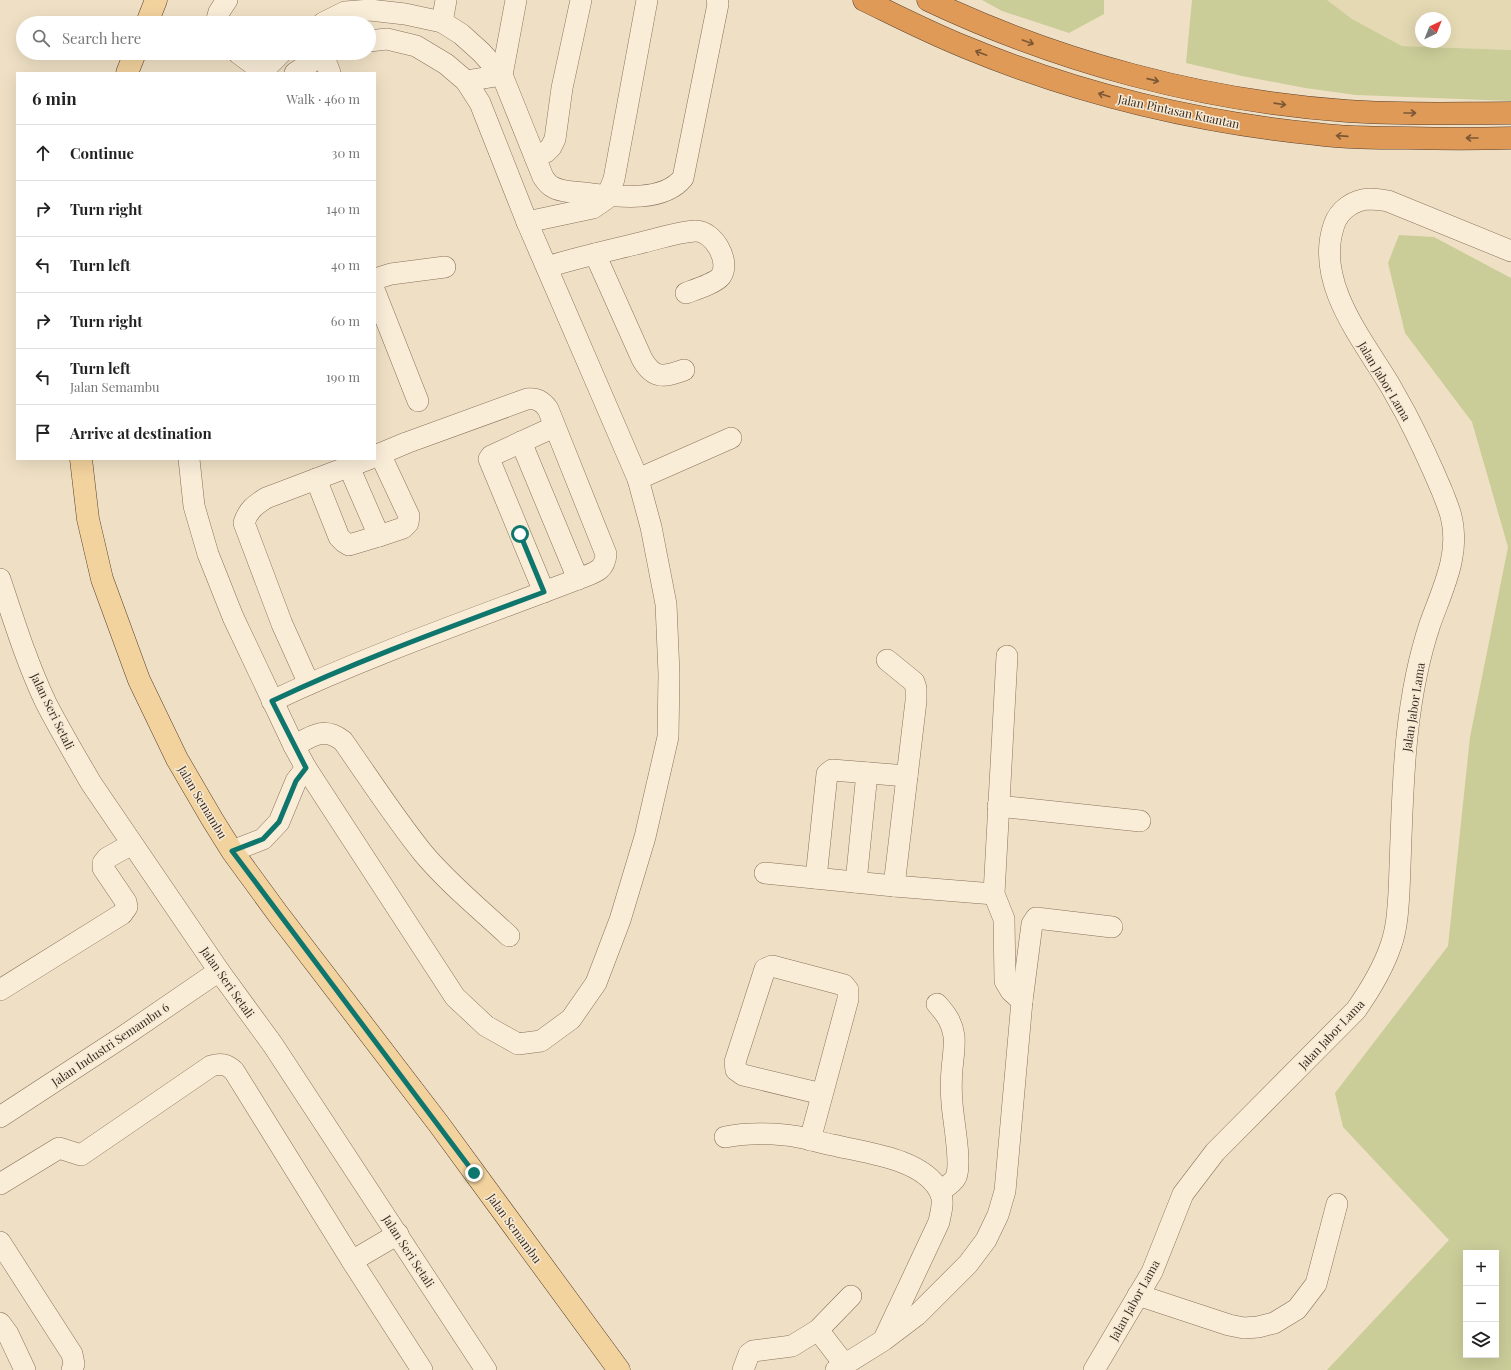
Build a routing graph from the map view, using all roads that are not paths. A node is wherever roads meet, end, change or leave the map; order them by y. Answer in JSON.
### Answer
{"nodes":[{"id":1,"x":156,"y":0,"type":"edge"},
{"id":2,"x":227,"y":0,"type":"edge"},
{"id":3,"x":446,"y":0,"type":"edge"},
{"id":4,"x":516,"y":0,"type":"edge"},
{"id":5,"x":581,"y":0,"type":"edge"},
{"id":6,"x":647,"y":0,"type":"edge"},
{"id":7,"x":717,"y":0,"type":"edge"},
{"id":8,"x":864,"y":0,"type":"edge"},
{"id":9,"x":928,"y":0,"type":"edge"},
{"id":10,"x":150,"y":16,"type":"edge"},
{"id":11,"x":219,"y":16,"type":"edge"},
{"id":12,"x":337,"y":16,"type":"edge"},
{"id":13,"x":442,"y":22,"type":"junction"},
{"id":14,"x":376,"y":40,"type":"edge"},
{"id":15,"x":132,"y":60,"type":"edge"},
{"id":16,"x":248,"y":60,"type":"edge"},
{"id":17,"x":275,"y":60,"type":"edge"},
{"id":18,"x":326,"y":60,"type":"edge"},
{"id":19,"x":127,"y":72,"type":"edge"},
{"id":20,"x":264,"y":72,"type":"edge"},
{"id":21,"x":297,"y":72,"type":"edge"},
{"id":22,"x":502,"y":75,"type":"junction"},
{"id":23,"x":466,"y":81,"type":"junction"},
{"id":24,"x":1511,"y":113,"type":"edge"},
{"id":25,"x":1511,"y":138,"type":"edge"},
{"id":26,"x":535,"y":157,"type":"junction"},
{"id":27,"x":608,"y":195,"type":"junction"},
{"id":28,"x":527,"y":222,"type":"junction"},
{"id":29,"x":1511,"y":251,"type":"edge"},
{"id":30,"x":595,"y":254,"type":"junction"},
{"id":31,"x":547,"y":266,"type":"junction"},
{"id":32,"x":445,"y":267,"type":"dead end"},
{"id":33,"x":376,"y":279,"type":"edge"},
{"id":34,"x":686,"y":293,"type":"dead end"},
{"id":35,"x":376,"y":295,"type":"edge"},
{"id":36,"x":684,"y":370,"type":"dead end"},
{"id":37,"x":418,"y":401,"type":"dead end"},
{"id":38,"x":554,"y":427,"type":"junction"},
{"id":39,"x":731,"y":438,"type":"dead end"},
{"id":40,"x":521,"y":442,"type":"junction"},
{"id":41,"x":376,"y":456,"type":"edge"},
{"id":42,"x":81,"y":460,"type":"edge"},
{"id":43,"x":189,"y":460,"type":"edge"},
{"id":44,"x":366,"y":460,"type":"edge"},
{"id":45,"x":376,"y":460,"type":"edge"},
{"id":46,"x":349,"y":467,"type":"junction"},
{"id":47,"x":316,"y":479,"type":"junction"},
{"id":48,"x":638,"y":480,"type":"junction"},
{"id":49,"x":379,"y":536,"type":"junction"},
{"id":50,"x":0,"y":579,"type":"edge"},
{"id":51,"x":578,"y":580,"type":"junction"},
{"id":52,"x":544,"y":592,"type":"junction"},
{"id":53,"x":9,"y":632,"type":"edge"},
{"id":54,"x":1007,"y":656,"type":"dead end"},
{"id":55,"x":887,"y":660,"type":"dead end"},
{"id":56,"x":309,"y":684,"type":"junction"},
{"id":57,"x":272,"y":701,"type":"junction"},
{"id":58,"x":294,"y":746,"type":"junction"},
{"id":59,"x":306,"y":768,"type":"junction"},
{"id":60,"x":867,"y":773,"type":"junction"},
{"id":61,"x":907,"y":776,"type":"junction"},
{"id":62,"x":998,"y":806,"type":"junction"},
{"id":63,"x":1140,"y":821,"type":"dead end"},
{"id":64,"x":132,"y":844,"type":"junction"},
{"id":65,"x":232,"y":851,"type":"junction"},
{"id":66,"x":765,"y":873,"type":"dead end"},
{"id":67,"x":816,"y":878,"type":"junction"},
{"id":68,"x":856,"y":882,"type":"junction"},
{"id":69,"x":894,"y":886,"type":"junction"},
{"id":70,"x":994,"y":894,"type":"junction"},
{"id":71,"x":1112,"y":927,"type":"dead end"},
{"id":72,"x":509,"y":936,"type":"dead end"},
{"id":73,"x":219,"y":971,"type":"junction"},
{"id":74,"x":0,"y":990,"type":"edge"},
{"id":75,"x":1022,"y":1001,"type":"junction"},
{"id":76,"x":937,"y":1004,"type":"dead end"},
{"id":77,"x":822,"y":1094,"type":"junction"},
{"id":78,"x":0,"y":1117,"type":"edge"},
{"id":79,"x":725,"y":1137,"type":"dead end"},
{"id":80,"x":810,"y":1140,"type":"junction"},
{"id":81,"x":0,"y":1184,"type":"edge"},
{"id":82,"x":940,"y":1190,"type":"junction"},
{"id":83,"x":1337,"y":1204,"type":"dead end"},
{"id":84,"x":398,"y":1234,"type":"junction"},
{"id":85,"x":0,"y":1242,"type":"edge"},
{"id":86,"x":352,"y":1261,"type":"junction"},
{"id":87,"x":851,"y":1296,"type":"dead end"},
{"id":88,"x":1138,"y":1296,"type":"junction"},
{"id":89,"x":0,"y":1323,"type":"edge"},
{"id":90,"x":818,"y":1330,"type":"junction"},
{"id":91,"x":884,"y":1340,"type":"junction"},
{"id":92,"x":841,"y":1367,"type":"edge"},
{"id":93,"x":25,"y":1370,"type":"edge"},
{"id":94,"x":72,"y":1370,"type":"edge"},
{"id":95,"x":422,"y":1370,"type":"edge"},
{"id":96,"x":486,"y":1370,"type":"edge"},
{"id":97,"x":619,"y":1370,"type":"edge"},
{"id":98,"x":743,"y":1370,"type":"edge"},
{"id":99,"x":1094,"y":1370,"type":"edge"}],
"edges":[{"from":1,"to":10,"type":"main road"},
{"from":2,"to":11,"type":"street"},
{"from":3,"to":13,"type":"street"},
{"from":4,"to":22,"type":"street"},
{"from":5,"to":26,"type":"street"},
{"from":6,"to":27,"type":"street"},
{"from":7,"to":27,"type":"street"},
{"from":25,"to":8,"type":"highway","name":"Jalan Pintasan Kuantan","one_way":true},
{"from":9,"to":24,"type":"highway","name":"Jalan Pintasan Kuantan","one_way":true},
{"from":12,"to":13,"type":"street"},
{"from":13,"to":22,"type":"street"},
{"from":14,"to":23,"type":"street"},
{"from":15,"to":19,"type":"main road"},
{"from":16,"to":20,"type":"street"},
{"from":17,"to":20,"type":"street"},
{"from":18,"to":21,"type":"street"},
{"from":22,"to":23,"type":"street"},
{"from":22,"to":26,"type":"street"},
{"from":23,"to":28,"type":"street"},
{"from":26,"to":27,"type":"street"},
{"from":27,"to":28,"type":"street"},
{"from":28,"to":31,"type":"street"},
{"from":29,"to":88,"type":"street","name":"Jalan Jabor Lama"},
{"from":30,"to":31,"type":"street"},
{"from":30,"to":34,"type":"street"},
{"from":30,"to":36,"type":"street"},
{"from":31,"to":48,"type":"street"},
{"from":32,"to":33,"type":"street"},
{"from":35,"to":37,"type":"street"},
{"from":38,"to":40,"type":"street"},
{"from":38,"to":41,"type":"street"},
{"from":38,"to":51,"type":"street"},
{"from":39,"to":48,"type":"street"},
{"from":40,"to":51,"type":"street"},
{"from":40,"to":52,"type":"street"},
{"from":42,"to":65,"type":"main road","name":"Jalan Semambu"},
{"from":43,"to":57,"type":"street"},
{"from":44,"to":46,"type":"street"},
{"from":45,"to":49,"type":"street"},
{"from":46,"to":47,"type":"street"},
{"from":46,"to":49,"type":"street"},
{"from":47,"to":49,"type":"street"},
{"from":47,"to":56,"type":"street"},
{"from":48,"to":59,"type":"street"},
{"from":50,"to":53,"type":"street","name":"Jalan Seri Setali"},
{"from":51,"to":52,"type":"street"},
{"from":52,"to":56,"type":"street"},
{"from":53,"to":64,"type":"street","name":"Jalan Seri Setali"},
{"from":54,"to":62,"type":"street"},
{"from":55,"to":61,"type":"street"},
{"from":56,"to":57,"type":"street"},
{"from":57,"to":58,"type":"street"},
{"from":58,"to":59,"type":"street"},
{"from":58,"to":72,"type":"street"},
{"from":59,"to":65,"type":"street"},
{"from":60,"to":61,"type":"street"},
{"from":60,"to":67,"type":"street"},
{"from":60,"to":68,"type":"street"},
{"from":61,"to":69,"type":"street"},
{"from":62,"to":63,"type":"street"},
{"from":62,"to":70,"type":"street"},
{"from":64,"to":73,"type":"street","name":"Jalan Seri Setali"},
{"from":64,"to":74,"type":"street"},
{"from":65,"to":97,"type":"main road","name":"Jalan Semambu"},
{"from":66,"to":67,"type":"street"},
{"from":67,"to":68,"type":"street"},
{"from":68,"to":69,"type":"street"},
{"from":69,"to":70,"type":"street"},
{"from":70,"to":75,"type":"street"},
{"from":71,"to":75,"type":"street"},
{"from":73,"to":78,"type":"street","name":"Jalan Industri Semambu 6"},
{"from":73,"to":84,"type":"street","name":"Jalan Seri Setali"},
{"from":75,"to":91,"type":"street"},
{"from":76,"to":82,"type":"street"},
{"from":77,"to":77,"type":"street"},
{"from":77,"to":80,"type":"street"},
{"from":79,"to":80,"type":"street"},
{"from":80,"to":82,"type":"street"},
{"from":81,"to":86,"type":"street"},
{"from":82,"to":91,"type":"street"},
{"from":83,"to":88,"type":"street"},
{"from":84,"to":86,"type":"street"},
{"from":84,"to":96,"type":"street","name":"Jalan Seri Setali"},
{"from":85,"to":94,"type":"street"},
{"from":86,"to":95,"type":"street"},
{"from":87,"to":90,"type":"street"},
{"from":88,"to":99,"type":"street","name":"Jalan Jabor Lama"},
{"from":89,"to":93,"type":"street"},
{"from":90,"to":92,"type":"street"},
{"from":90,"to":98,"type":"street"},
{"from":91,"to":92,"type":"street"}]}
